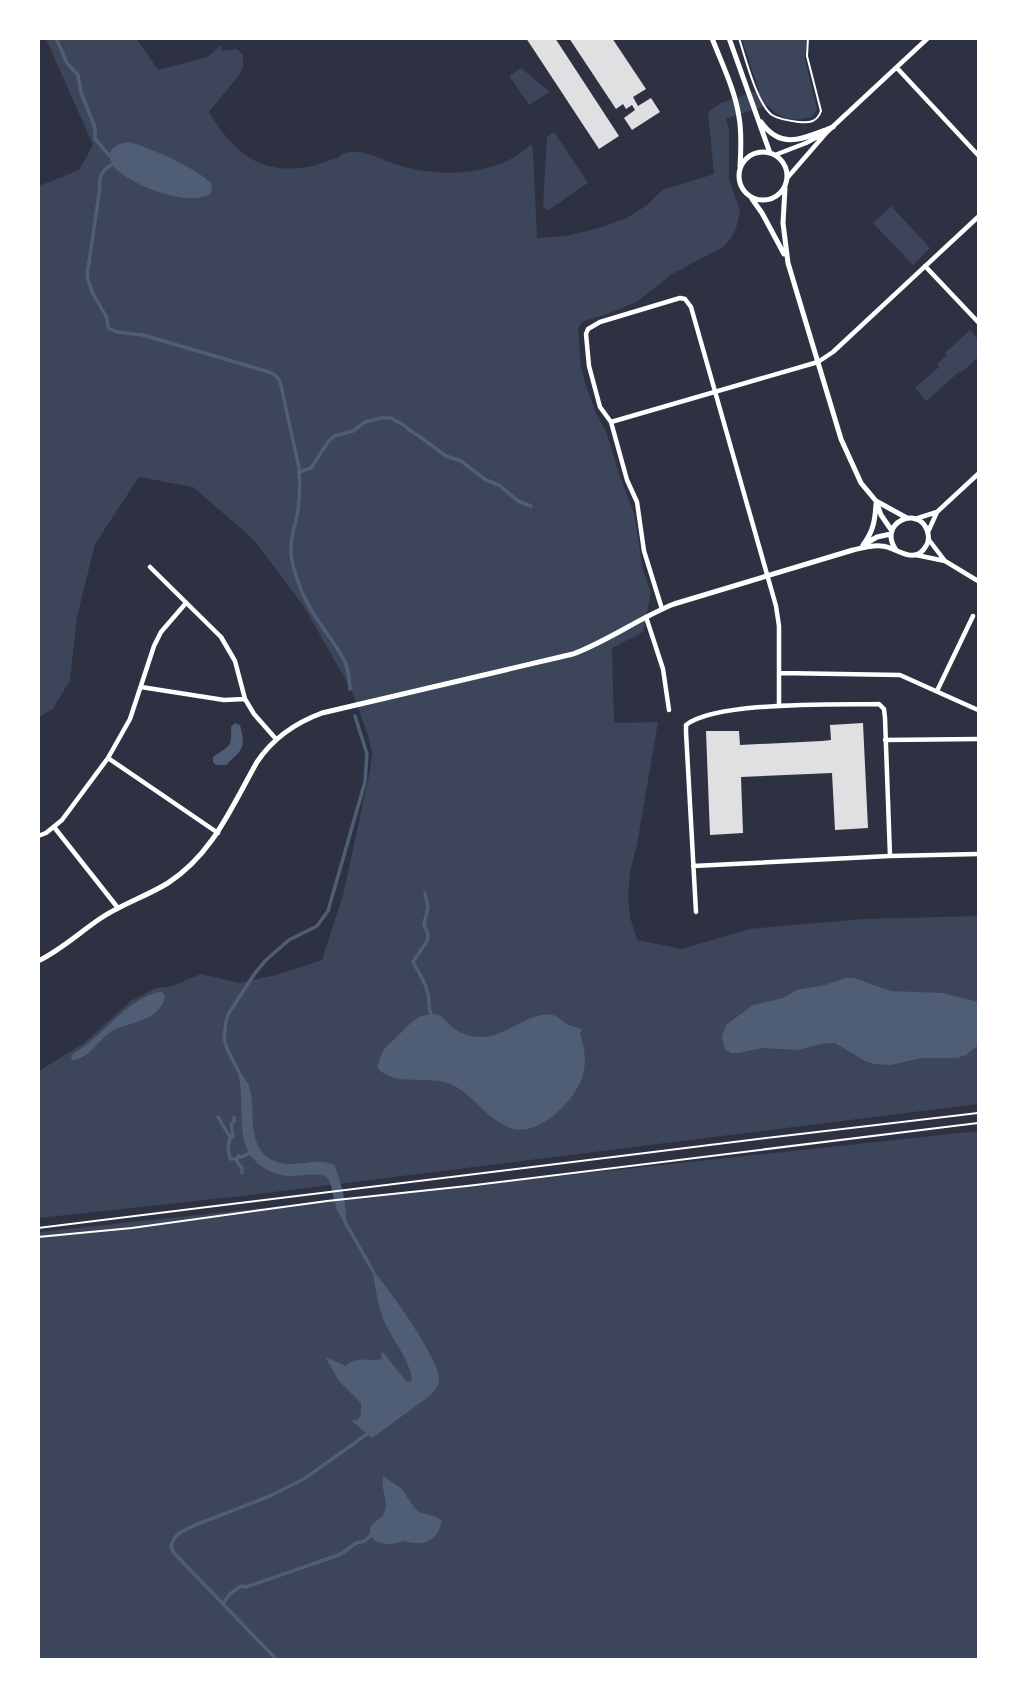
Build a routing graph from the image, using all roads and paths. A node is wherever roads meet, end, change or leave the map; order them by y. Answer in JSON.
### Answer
{"nodes":[{"id":1,"x":712,"y":38,"type":"edge"},
{"id":2,"x":729,"y":38,"type":"edge"},
{"id":3,"x":739,"y":38,"type":"edge"},
{"id":4,"x":808,"y":38,"type":"edge"},
{"id":5,"x":928,"y":38,"type":"edge"},
{"id":6,"x":897,"y":68,"type":"junction"},
{"id":7,"x":757,"y":114,"type":"junction"},
{"id":8,"x":833,"y":127,"type":"junction"},
{"id":9,"x":827,"y":132,"type":"junction"},
{"id":10,"x":772,"y":154,"type":"junction"},
{"id":11,"x":978,"y":155,"type":"edge"},
{"id":12,"x":740,"y":171,"type":"junction"},
{"id":13,"x":788,"y":177,"type":"junction"},
{"id":14,"x":785,"y":188,"type":"junction"},
{"id":15,"x":750,"y":196,"type":"junction"},
{"id":16,"x":978,"y":217,"type":"edge"},
{"id":17,"x":788,"y":263,"type":"junction"},
{"id":18,"x":925,"y":266,"type":"junction"},
{"id":19,"x":978,"y":322,"type":"edge"},
{"id":20,"x":818,"y":362,"type":"junction"},
{"id":21,"x":715,"y":392,"type":"junction"},
{"id":22,"x":611,"y":422,"type":"junction"},
{"id":23,"x":978,"y":474,"type":"edge"},
{"id":24,"x":876,"y":501,"type":"junction"},
{"id":25,"x":937,"y":512,"type":"junction"},
{"id":26,"x":907,"y":518,"type":"junction"},
{"id":27,"x":915,"y":519,"type":"junction"},
{"id":28,"x":891,"y":533,"type":"junction"},
{"id":29,"x":928,"y":536,"type":"junction"},
{"id":30,"x":863,"y":545,"type":"junction"},
{"id":31,"x":853,"y":550,"type":"junction"},
{"id":32,"x":896,"y":550,"type":"junction"},
{"id":33,"x":914,"y":555,"type":"junction"},
{"id":34,"x":946,"y":561,"type":"junction"},
{"id":35,"x":150,"y":567,"type":"dead end"},
{"id":36,"x":767,"y":575,"type":"junction"},
{"id":37,"x":978,"y":582,"type":"edge"},
{"id":38,"x":186,"y":603,"type":"junction"},
{"id":39,"x":662,"y":609,"type":"junction"},
{"id":40,"x":973,"y":616,"type":"dead end"},
{"id":41,"x":646,"y":617,"type":"junction"},
{"id":42,"x":779,"y":673,"type":"junction"},
{"id":43,"x":141,"y":687,"type":"junction"},
{"id":44,"x":937,"y":691,"type":"junction"},
{"id":45,"x":245,"y":699,"type":"junction"},
{"id":46,"x":779,"y":706,"type":"junction"},
{"id":47,"x":669,"y":710,"type":"dead end"},
{"id":48,"x":978,"y":710,"type":"edge"},
{"id":49,"x":276,"y":739,"type":"junction"},
{"id":50,"x":978,"y":739,"type":"edge"},
{"id":51,"x":885,"y":740,"type":"junction"},
{"id":52,"x":108,"y":758,"type":"junction"},
{"id":53,"x":54,"y":827,"type":"junction"},
{"id":54,"x":218,"y":833,"type":"junction"},
{"id":55,"x":38,"y":836,"type":"edge"},
{"id":56,"x":978,"y":854,"type":"edge"},
{"id":57,"x":890,"y":856,"type":"junction"},
{"id":58,"x":693,"y":866,"type":"junction"},
{"id":59,"x":118,"y":908,"type":"junction"},
{"id":60,"x":695,"y":912,"type":"dead end"},
{"id":61,"x":38,"y":961,"type":"edge"},
{"id":62,"x":978,"y":1113,"type":"edge"},
{"id":63,"x":978,"y":1123,"type":"edge"},
{"id":64,"x":38,"y":1228,"type":"edge"},
{"id":65,"x":38,"y":1237,"type":"edge"}],
"edges":[{"from":1,"to":12,"type":"street"},
{"from":2,"to":7,"type":"street"},
{"from":3,"to":4,"type":"path"},
{"from":5,"to":6,"type":"street"},
{"from":6,"to":8,"type":"street"},
{"from":6,"to":11,"type":"street"},
{"from":7,"to":8,"type":"street"},
{"from":7,"to":10,"type":"street"},
{"from":8,"to":9,"type":"street"},
{"from":9,"to":10,"type":"street"},
{"from":9,"to":13,"type":"street"},
{"from":10,"to":12,"type":"street"},
{"from":10,"to":13,"type":"street"},
{"from":12,"to":15,"type":"street"},
{"from":13,"to":14,"type":"street"},
{"from":14,"to":15,"type":"street"},
{"from":14,"to":17,"type":"street"},
{"from":15,"to":17,"type":"street"},
{"from":16,"to":18,"type":"street"},
{"from":17,"to":20,"type":"street"},
{"from":18,"to":19,"type":"street"},
{"from":18,"to":20,"type":"street"},
{"from":20,"to":21,"type":"street"},
{"from":20,"to":24,"type":"street"},
{"from":21,"to":22,"type":"street"},
{"from":21,"to":22,"type":"street"},
{"from":21,"to":36,"type":"street"},
{"from":22,"to":39,"type":"street"},
{"from":23,"to":25,"type":"street"},
{"from":24,"to":26,"type":"street"},
{"from":24,"to":28,"type":"street"},
{"from":24,"to":30,"type":"street"},
{"from":25,"to":27,"type":"street"},
{"from":25,"to":29,"type":"street"},
{"from":26,"to":27,"type":"street"},
{"from":26,"to":28,"type":"street"},
{"from":27,"to":29,"type":"street"},
{"from":28,"to":30,"type":"street"},
{"from":28,"to":32,"type":"street"},
{"from":29,"to":33,"type":"street"},
{"from":29,"to":34,"type":"street"},
{"from":30,"to":31,"type":"street"},
{"from":31,"to":32,"type":"street"},
{"from":31,"to":36,"type":"street"},
{"from":32,"to":33,"type":"street"},
{"from":33,"to":34,"type":"street"},
{"from":34,"to":37,"type":"street"},
{"from":35,"to":38,"type":"street"},
{"from":36,"to":39,"type":"street"},
{"from":36,"to":42,"type":"street"},
{"from":38,"to":43,"type":"street"},
{"from":38,"to":45,"type":"street"},
{"from":39,"to":41,"type":"street"},
{"from":40,"to":44,"type":"street"},
{"from":41,"to":47,"type":"street"},
{"from":41,"to":49,"type":"street"},
{"from":42,"to":44,"type":"street"},
{"from":42,"to":46,"type":"street"},
{"from":43,"to":45,"type":"street"},
{"from":43,"to":52,"type":"street"},
{"from":44,"to":48,"type":"street"},
{"from":45,"to":49,"type":"street"},
{"from":46,"to":51,"type":"street"},
{"from":46,"to":58,"type":"street"},
{"from":49,"to":54,"type":"street"},
{"from":50,"to":51,"type":"street"},
{"from":51,"to":57,"type":"street"},
{"from":52,"to":53,"type":"street"},
{"from":52,"to":54,"type":"street"},
{"from":53,"to":55,"type":"street"},
{"from":53,"to":59,"type":"street"},
{"from":54,"to":59,"type":"street"},
{"from":56,"to":57,"type":"street"},
{"from":57,"to":58,"type":"street"},
{"from":58,"to":60,"type":"street"},
{"from":59,"to":61,"type":"street"},
{"from":62,"to":64,"type":"lane"},
{"from":63,"to":65,"type":"path"}]}
